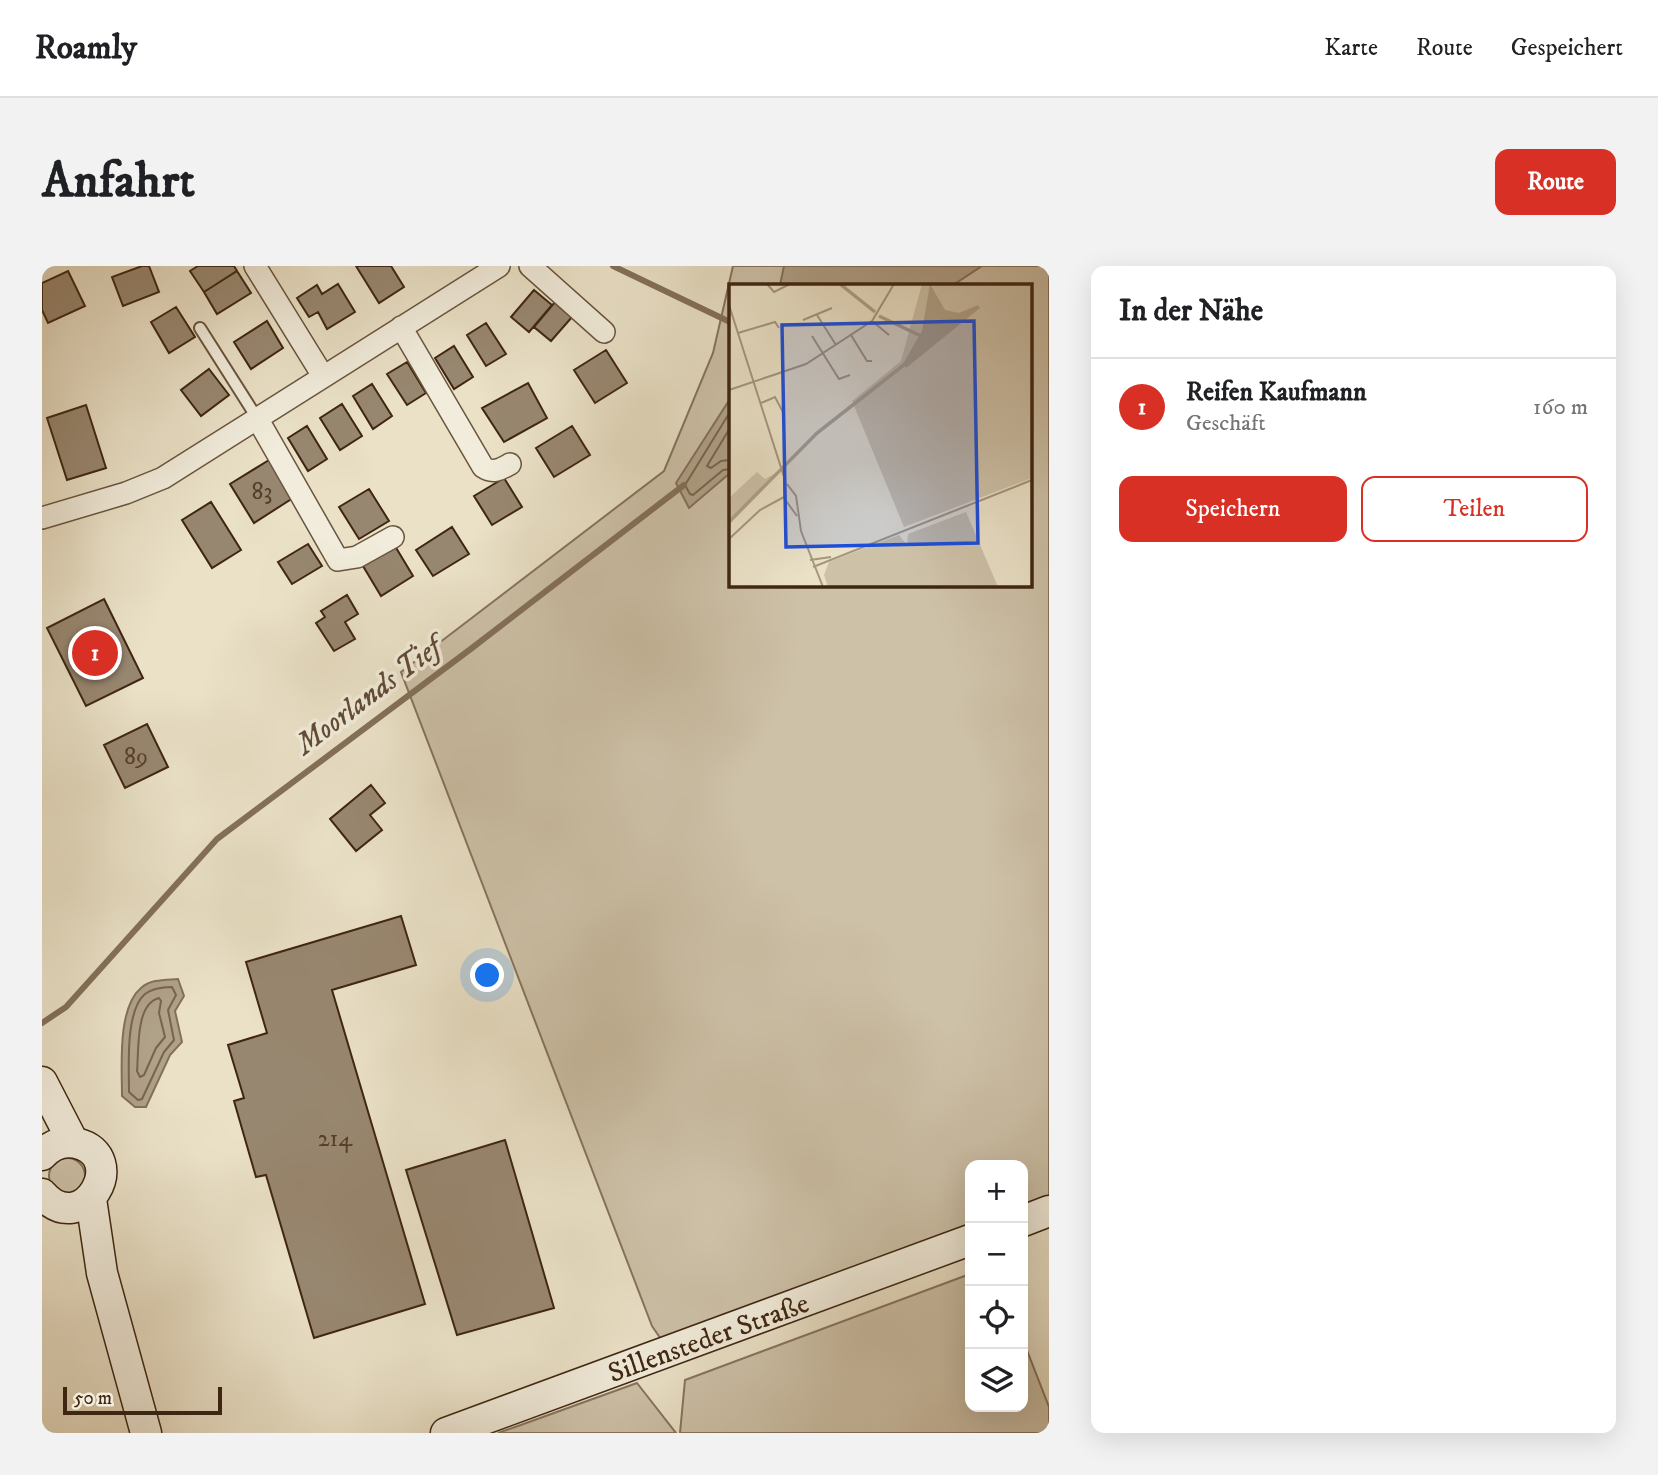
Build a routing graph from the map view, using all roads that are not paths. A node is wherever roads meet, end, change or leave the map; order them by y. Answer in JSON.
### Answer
{"nodes":[{"id":1,"x":255,"y":266,"type":"edge"},
{"id":2,"x":499,"y":266,"type":"edge"},
{"id":3,"x":530,"y":266,"type":"edge"},
{"id":4,"x":401,"y":327,"type":"junction"},
{"id":5,"x":200,"y":328,"type":"dead end"},
{"id":6,"x":604,"y":332,"type":"dead end"},
{"id":7,"x":323,"y":376,"type":"junction"},
{"id":8,"x":257,"y":418,"type":"junction"},
{"id":9,"x":510,"y":464,"type":"dead end"},
{"id":10,"x":42,"y":518,"type":"edge"},
{"id":11,"x":393,"y":537,"type":"dead end"},
{"id":12,"x":42,"y":1084,"type":"edge"},
{"id":13,"x":54,"y":1148,"type":"edge"},
{"id":14,"x":47,"y":1198,"type":"edge"},
{"id":15,"x":91,"y":1199,"type":"junction"},
{"id":16,"x":1049,"y":1211,"type":"edge"},
{"id":17,"x":1028,"y":1219,"type":"edge"},
{"id":18,"x":965,"y":1242,"type":"edge"},
{"id":19,"x":102,"y":1273,"type":"junction"},
{"id":20,"x":146,"y":1433,"type":"edge"},
{"id":21,"x":446,"y":1433,"type":"edge"}],
"edges":[{"from":1,"to":7,"type":"street"},
{"from":2,"to":4,"type":"street"},
{"from":3,"to":6,"type":"street"},
{"from":4,"to":7,"type":"street"},
{"from":4,"to":9,"type":"street"},
{"from":5,"to":8,"type":"lane"},
{"from":7,"to":8,"type":"street"},
{"from":8,"to":10,"type":"street"},
{"from":8,"to":11,"type":"street"},
{"from":12,"to":13,"type":"street"},
{"from":13,"to":15,"type":"street"},
{"from":14,"to":15,"type":"street"},
{"from":14,"to":19,"type":"street"},
{"from":15,"to":19,"type":"street"},
{"from":16,"to":17,"type":"street"},
{"from":18,"to":21,"type":"street","name":"Sillensteder Straße"},
{"from":19,"to":20,"type":"street"}]}
